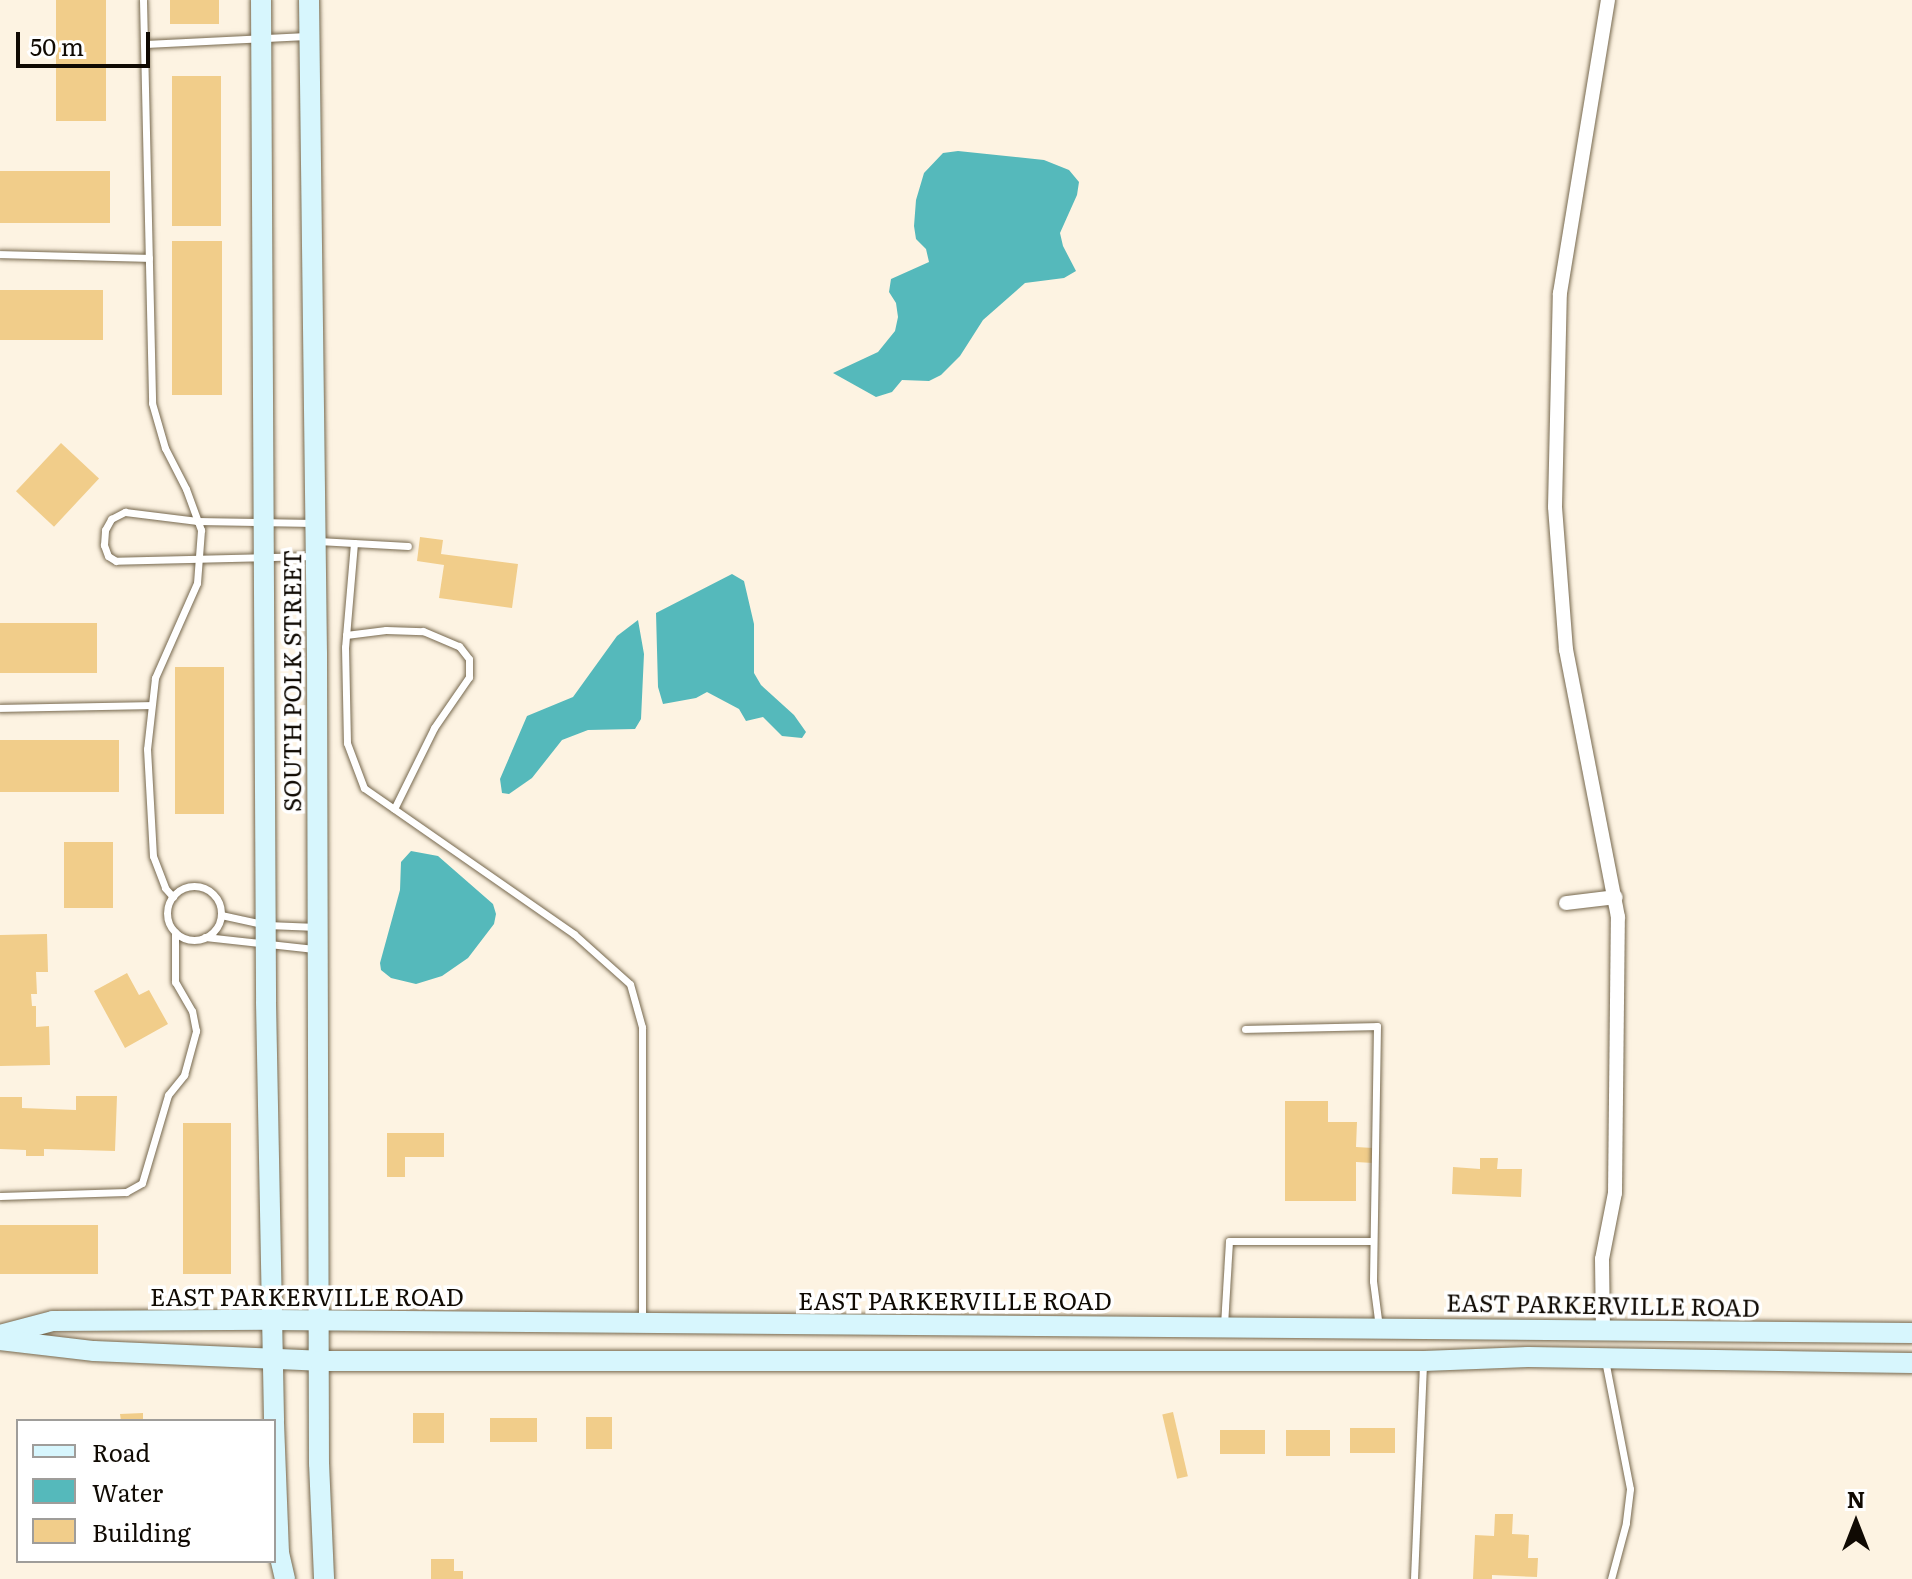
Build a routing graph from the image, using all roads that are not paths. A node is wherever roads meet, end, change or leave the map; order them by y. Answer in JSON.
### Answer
{"nodes":[{"id":1,"x":143,"y":0,"type":"edge"},
{"id":2,"x":261,"y":0,"type":"edge"},
{"id":3,"x":309,"y":0,"type":"edge"},
{"id":4,"x":1608,"y":0,"type":"edge"},
{"id":5,"x":310,"y":36,"type":"junction"},
{"id":6,"x":260,"y":38,"type":"junction"},
{"id":7,"x":144,"y":44,"type":"junction"},
{"id":8,"x":0,"y":254,"type":"edge"},
{"id":9,"x":149,"y":258,"type":"junction"},
{"id":10,"x":197,"y":521,"type":"junction"},
{"id":11,"x":264,"y":522,"type":"junction"},
{"id":12,"x":316,"y":540,"type":"junction"},
{"id":13,"x":354,"y":543,"type":"junction"},
{"id":14,"x":408,"y":546,"type":"dead end"},
{"id":15,"x":264,"y":555,"type":"junction"},
{"id":16,"x":200,"y":559,"type":"junction"},
{"id":17,"x":346,"y":635,"type":"junction"},
{"id":18,"x":151,"y":705,"type":"junction"},
{"id":19,"x":0,"y":708,"type":"edge"},
{"id":20,"x":394,"y":809,"type":"junction"},
{"id":21,"x":173,"y":897,"type":"junction"},
{"id":22,"x":1616,"y":897,"type":"junction"},
{"id":23,"x":1566,"y":903,"type":"dead end"},
{"id":24,"x":221,"y":915,"type":"junction"},
{"id":25,"x":267,"y":925,"type":"junction"},
{"id":26,"x":319,"y":927,"type":"junction"},
{"id":27,"x":175,"y":932,"type":"junction"},
{"id":28,"x":205,"y":937,"type":"junction"},
{"id":29,"x":267,"y":946,"type":"junction"},
{"id":30,"x":319,"y":949,"type":"junction"},
{"id":31,"x":1245,"y":1029,"type":"dead end"},
{"id":32,"x":0,"y":1196,"type":"edge"},
{"id":33,"x":1373,"y":1241,"type":"junction"},
{"id":34,"x":271,"y":1320,"type":"junction"},
{"id":35,"x":319,"y":1320,"type":"junction"},
{"id":36,"x":642,"y":1324,"type":"junction"},
{"id":37,"x":1000,"y":1326,"type":"junction"},
{"id":38,"x":1224,"y":1328,"type":"junction"},
{"id":39,"x":1380,"y":1329,"type":"junction"},
{"id":40,"x":1603,"y":1331,"type":"junction"},
{"id":41,"x":1912,"y":1333,"type":"edge"},
{"id":42,"x":0,"y":1337,"type":"edge"},
{"id":43,"x":1605,"y":1358,"type":"junction"},
{"id":44,"x":272,"y":1360,"type":"junction"},
{"id":45,"x":998,"y":1360,"type":"junction"},
{"id":46,"x":319,"y":1361,"type":"junction"},
{"id":47,"x":1380,"y":1361,"type":"junction"},
{"id":48,"x":1424,"y":1361,"type":"junction"},
{"id":49,"x":1912,"y":1363,"type":"edge"},
{"id":50,"x":274,"y":1419,"type":"edge"},
{"id":51,"x":276,"y":1474,"type":"edge"},
{"id":52,"x":285,"y":1579,"type":"edge"},
{"id":53,"x":324,"y":1579,"type":"edge"},
{"id":54,"x":1414,"y":1579,"type":"edge"},
{"id":55,"x":1611,"y":1579,"type":"edge"}],
"edges":[{"from":1,"to":7,"type":"lane"},
{"from":2,"to":6,"type":"main road","name":"SOUTH POLK STREET"},
{"from":3,"to":5,"type":"main road","name":"SOUTH POLK STREET"},
{"from":4,"to":22,"type":"street"},
{"from":5,"to":6,"type":"lane"},
{"from":5,"to":12,"type":"main road","name":"SOUTH POLK STREET"},
{"from":6,"to":7,"type":"lane"},
{"from":6,"to":11,"type":"main road","name":"SOUTH POLK STREET"},
{"from":7,"to":9,"type":"lane"},
{"from":8,"to":9,"type":"lane"},
{"from":9,"to":10,"type":"lane"},
{"from":10,"to":11,"type":"lane"},
{"from":10,"to":16,"type":"lane"},
{"from":10,"to":16,"type":"lane"},
{"from":11,"to":12,"type":"lane"},
{"from":11,"to":15,"type":"main road","name":"SOUTH POLK STREET"},
{"from":12,"to":13,"type":"lane"},
{"from":12,"to":15,"type":"lane"},
{"from":12,"to":26,"type":"main road","name":"SOUTH POLK STREET"},
{"from":13,"to":14,"type":"lane"},
{"from":13,"to":17,"type":"lane"},
{"from":15,"to":16,"type":"lane"},
{"from":15,"to":25,"type":"main road","name":"SOUTH POLK STREET"},
{"from":16,"to":18,"type":"lane"},
{"from":17,"to":20,"type":"lane"},
{"from":17,"to":20,"type":"lane"},
{"from":18,"to":19,"type":"lane"},
{"from":18,"to":21,"type":"lane"},
{"from":20,"to":36,"type":"lane"},
{"from":21,"to":24,"type":"lane"},
{"from":21,"to":27,"type":"lane"},
{"from":22,"to":23,"type":"street"},
{"from":22,"to":40,"type":"street"},
{"from":24,"to":25,"type":"lane"},
{"from":24,"to":28,"type":"lane"},
{"from":25,"to":26,"type":"lane"},
{"from":25,"to":29,"type":"main road","name":"SOUTH POLK STREET"},
{"from":26,"to":30,"type":"main road","name":"SOUTH POLK STREET"},
{"from":27,"to":28,"type":"lane"},
{"from":27,"to":32,"type":"lane"},
{"from":28,"to":29,"type":"lane"},
{"from":29,"to":30,"type":"lane"},
{"from":29,"to":34,"type":"main road","name":"SOUTH POLK STREET"},
{"from":30,"to":35,"type":"main road","name":"SOUTH POLK STREET"},
{"from":31,"to":33,"type":"lane"},
{"from":33,"to":38,"type":"lane"},
{"from":33,"to":39,"type":"lane"},
{"from":34,"to":35,"type":"main road","name":"EAST PARKERVILLE ROAD"},
{"from":34,"to":42,"type":"main road","name":"EAST PARKERVILLE ROAD"},
{"from":34,"to":44,"type":"main road","name":"SOUTH POLK STREET"},
{"from":35,"to":36,"type":"main road","name":"EAST PARKERVILLE ROAD"},
{"from":35,"to":46,"type":"main road","name":"SOUTH POLK STREET"},
{"from":36,"to":37,"type":"main road","name":"EAST PARKERVILLE ROAD"},
{"from":37,"to":38,"type":"main road","name":"EAST PARKERVILLE ROAD"},
{"from":37,"to":45,"type":"main road"},
{"from":38,"to":39,"type":"main road","name":"EAST PARKERVILLE ROAD"},
{"from":39,"to":40,"type":"main road","name":"EAST PARKERVILLE ROAD"},
{"from":39,"to":47,"type":"main road"},
{"from":40,"to":41,"type":"main road","name":"EAST PARKERVILLE ROAD"},
{"from":40,"to":43,"type":"main road"},
{"from":42,"to":44,"type":"main road","name":"EAST PARKERVILLE ROAD"},
{"from":43,"to":48,"type":"main road","name":"EAST PARKERVILLE ROAD"},
{"from":43,"to":49,"type":"main road","name":"EAST PARKERVILLE ROAD"},
{"from":43,"to":55,"type":"lane"},
{"from":44,"to":46,"type":"main road","name":"EAST PARKERVILLE ROAD"},
{"from":44,"to":50,"type":"main road","name":"SOUTH POLK STREET"},
{"from":45,"to":46,"type":"main road","name":"EAST PARKERVILLE ROAD"},
{"from":45,"to":47,"type":"main road","name":"EAST PARKERVILLE ROAD"},
{"from":46,"to":53,"type":"main road","name":"SOUTH POLK STREET"},
{"from":47,"to":48,"type":"main road","name":"EAST PARKERVILLE ROAD"},
{"from":48,"to":54,"type":"lane"},
{"from":51,"to":52,"type":"main road","name":"SOUTH POLK STREET"}]}
